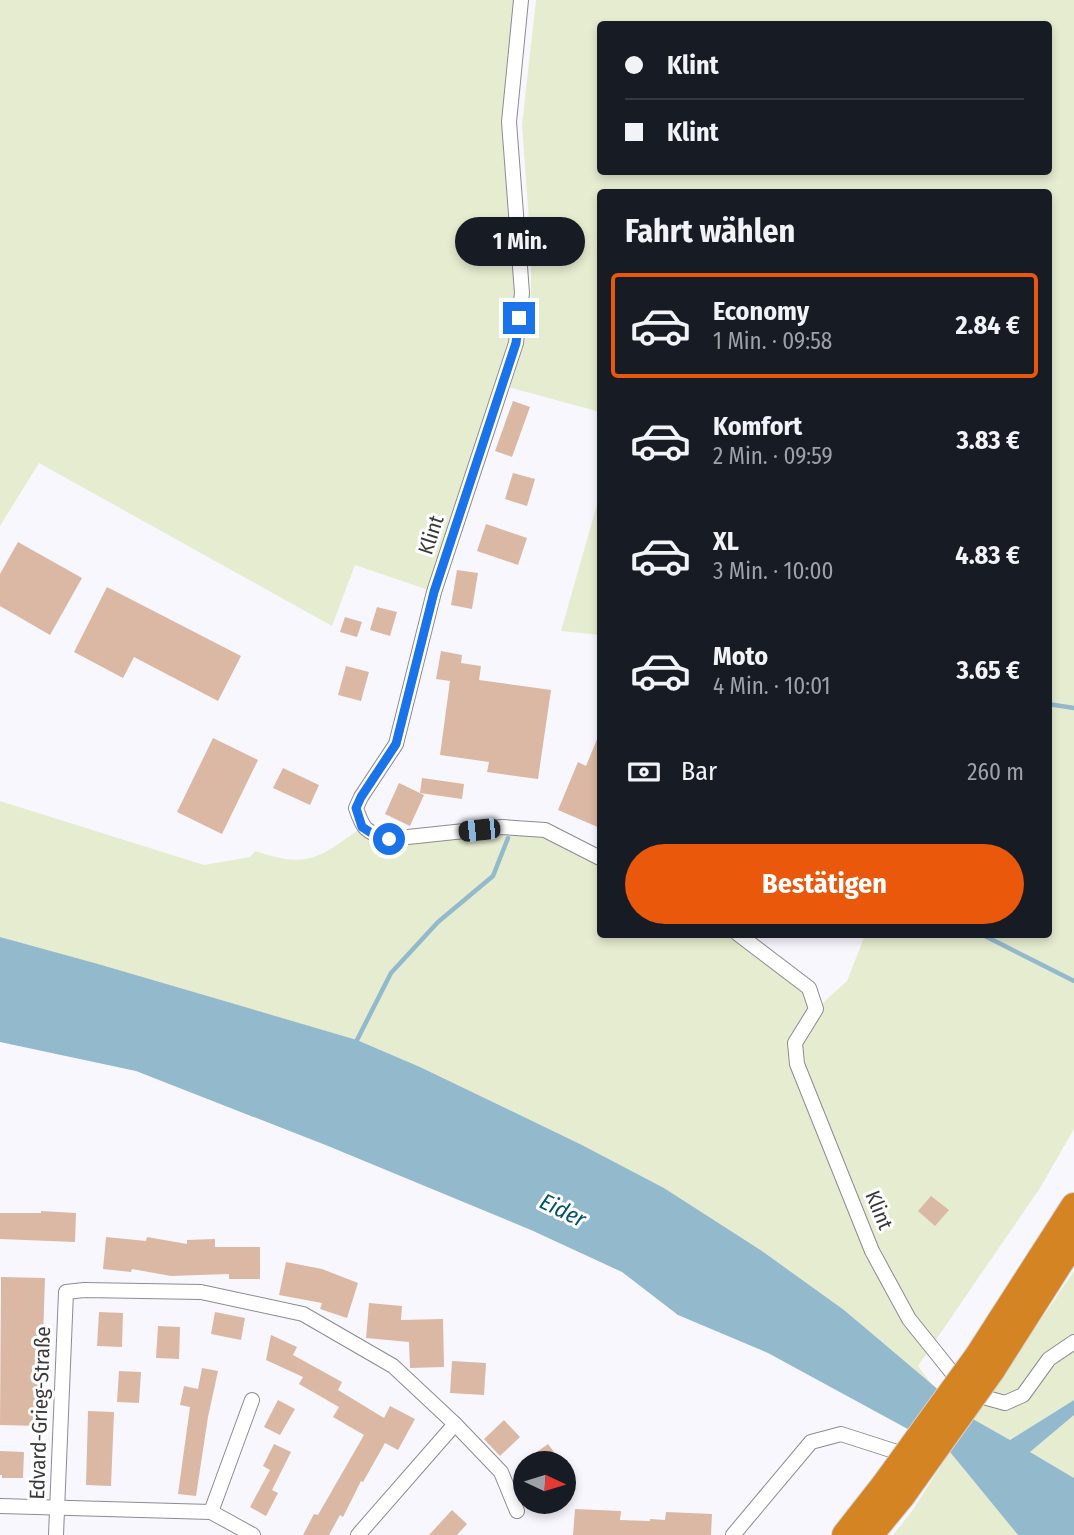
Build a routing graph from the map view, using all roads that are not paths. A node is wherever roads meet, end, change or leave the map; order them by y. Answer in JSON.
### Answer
{"nodes":[{"id":1,"x":521,"y":0,"type":"edge"},
{"id":2,"x":597,"y":857,"type":"edge"},
{"id":3,"x":743,"y":938,"type":"edge"},
{"id":4,"x":1074,"y":1206,"type":"edge"},
{"id":5,"x":1074,"y":1241,"type":"edge"},
{"id":6,"x":1074,"y":1342,"type":"edge"},
{"id":7,"x":984,"y":1363,"type":"junction"},
{"id":8,"x":252,"y":1400,"type":"dead end"},
{"id":9,"x":455,"y":1424,"type":"junction"},
{"id":10,"x":929,"y":1479,"type":"dead end"},
{"id":11,"x":894,"y":1490,"type":"junction"},
{"id":12,"x":513,"y":1501,"type":"edge"},
{"id":13,"x":0,"y":1506,"type":"edge"},
{"id":14,"x":57,"y":1508,"type":"junction"},
{"id":15,"x":211,"y":1512,"type":"junction"},
{"id":16,"x":57,"y":1535,"type":"edge"},
{"id":17,"x":253,"y":1535,"type":"edge"},
{"id":18,"x":358,"y":1535,"type":"edge"},
{"id":19,"x":733,"y":1535,"type":"edge"},
{"id":20,"x":845,"y":1535,"type":"edge"},
{"id":21,"x":870,"y":1535,"type":"edge"}],
"edges":[{"from":1,"to":2,"type":"street","name":"Klint"},
{"from":3,"to":6,"type":"street","name":"Klint"},
{"from":4,"to":7,"type":"highway"},
{"from":5,"to":7,"type":"highway"},
{"from":7,"to":11,"type":"highway","bridge":true},
{"from":8,"to":15,"type":"street"},
{"from":9,"to":12,"type":"street"},
{"from":9,"to":14,"type":"street","name":"Edvard-Grieg-Straße"},
{"from":9,"to":18,"type":"street"},
{"from":10,"to":19,"type":"street"},
{"from":11,"to":20,"type":"highway"},
{"from":11,"to":21,"type":"highway"},
{"from":13,"to":14,"type":"street"},
{"from":14,"to":15,"type":"street"},
{"from":14,"to":16,"type":"street","name":"Edvard-Grieg-Straße"},
{"from":15,"to":17,"type":"street"}]}
